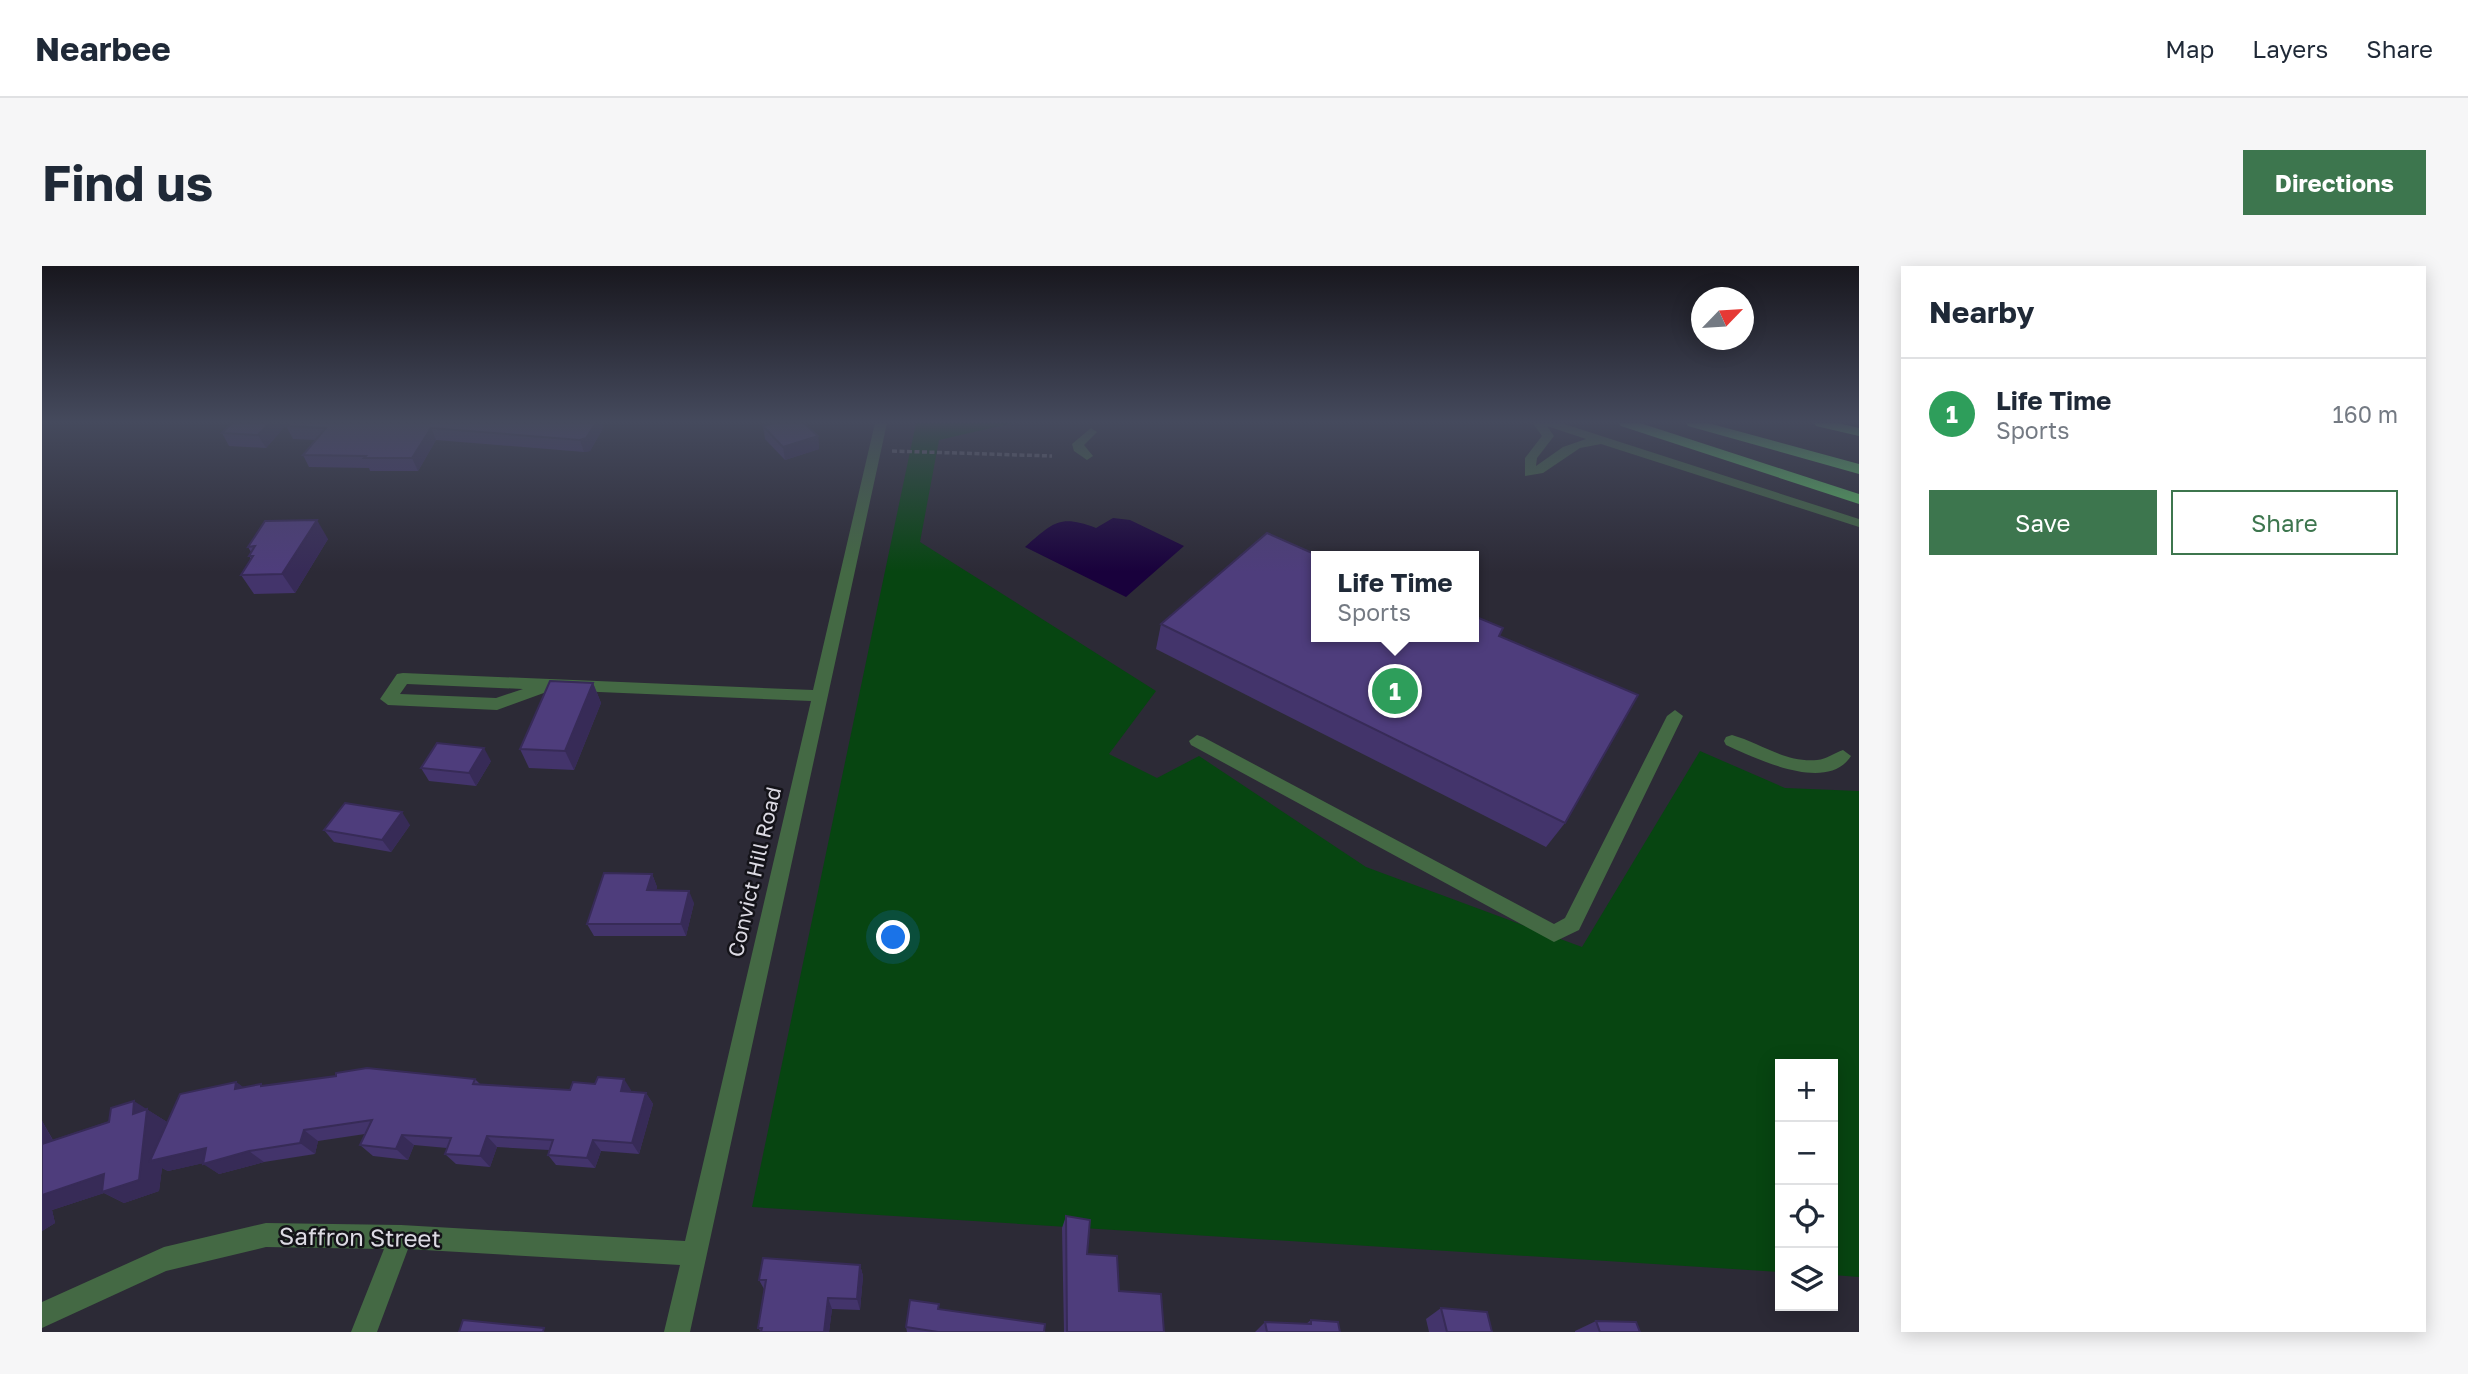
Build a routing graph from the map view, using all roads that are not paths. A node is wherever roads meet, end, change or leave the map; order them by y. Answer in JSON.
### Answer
{"nodes":[{"id":1,"x":870,"y":473,"type":"edge"},
{"id":2,"x":1702,"y":473,"type":"edge"},
{"id":3,"x":1779,"y":473,"type":"edge"},
{"id":4,"x":1859,"y":499,"type":"edge"},
{"id":5,"x":1859,"y":523,"type":"edge"},
{"id":6,"x":552,"y":684,"type":"junction"},
{"id":7,"x":818,"y":696,"type":"junction"},
{"id":8,"x":1675,"y":716,"type":"dead end"},
{"id":9,"x":1197,"y":741,"type":"dead end"},
{"id":10,"x":1731,"y":741,"type":"dead end"},
{"id":11,"x":1843,"y":757,"type":"dead end"},
{"id":12,"x":401,"y":1237,"type":"junction"},
{"id":13,"x":693,"y":1254,"type":"junction"},
{"id":14,"x":42,"y":1315,"type":"edge"},
{"id":15,"x":364,"y":1332,"type":"edge"},
{"id":16,"x":677,"y":1332,"type":"edge"}],
"edges":[{"from":1,"to":7,"type":"street","name":"Convict Hill Road"},
{"from":2,"to":5,"type":"street"},
{"from":3,"to":4,"type":"highway"},
{"from":6,"to":6,"type":"street"},
{"from":6,"to":7,"type":"street"},
{"from":7,"to":13,"type":"street","name":"Convict Hill Road"},
{"from":8,"to":9,"type":"street"},
{"from":10,"to":11,"type":"street"},
{"from":12,"to":13,"type":"street","name":"Saffron Street"},
{"from":12,"to":14,"type":"street","name":"Saffron Street"},
{"from":12,"to":15,"type":"street"},
{"from":13,"to":16,"type":"street","name":"Convict Hill Road"}]}
